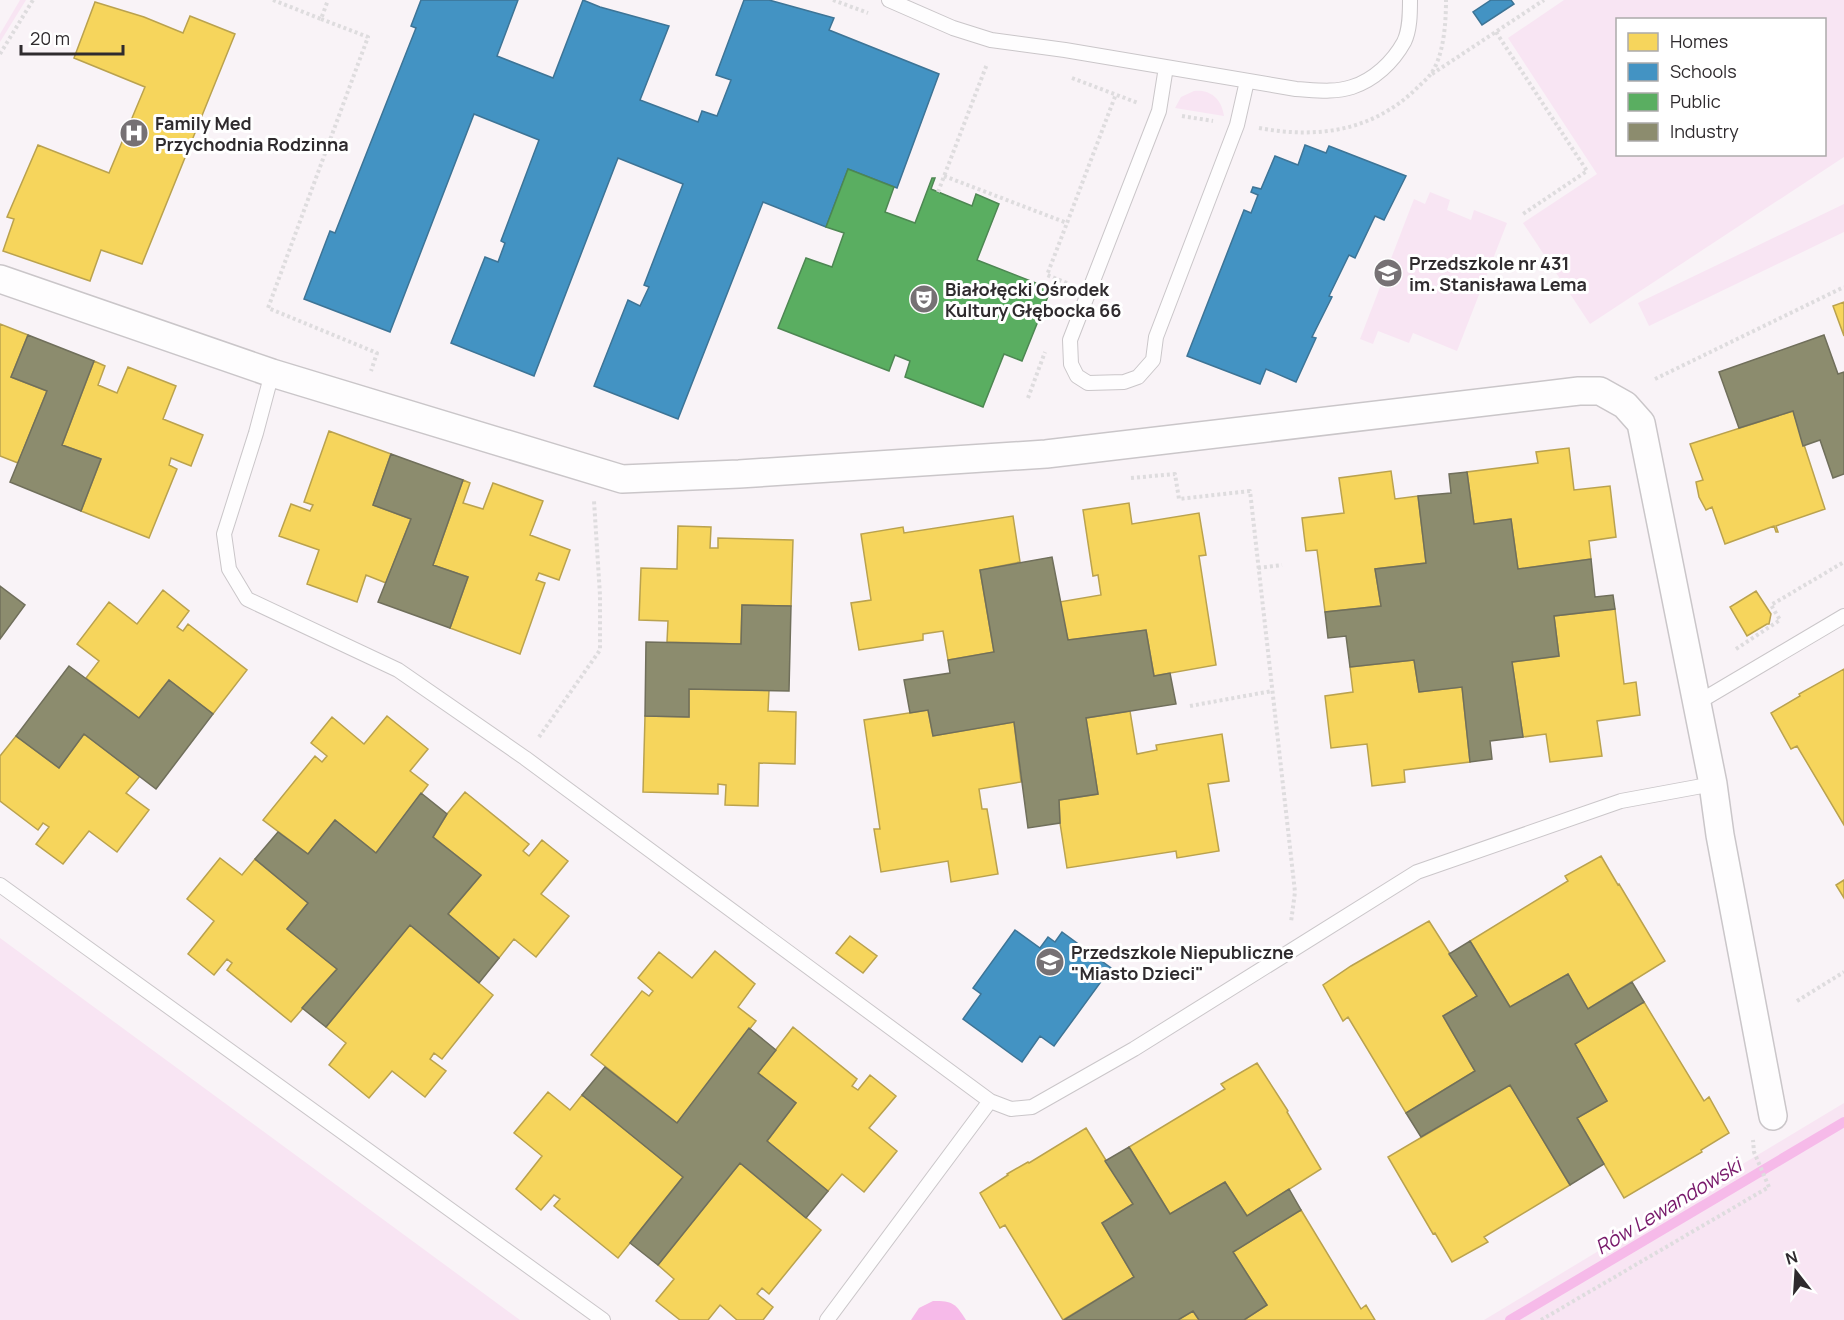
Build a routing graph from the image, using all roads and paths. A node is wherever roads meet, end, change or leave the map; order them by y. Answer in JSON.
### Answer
{"nodes":[{"id":1,"x":33,"y":0,"type":"edge"},
{"id":2,"x":273,"y":0,"type":"edge"},
{"id":3,"x":328,"y":0,"type":"edge"},
{"id":4,"x":833,"y":0,"type":"edge"},
{"id":5,"x":889,"y":0,"type":"edge"},
{"id":6,"x":1410,"y":0,"type":"edge"},
{"id":7,"x":1544,"y":0,"type":"edge"},
{"id":8,"x":873,"y":15,"type":"dead end"},
{"id":9,"x":321,"y":19,"type":"junction"},
{"id":10,"x":1496,"y":32,"type":"junction"},
{"id":11,"x":0,"y":54,"type":"edge"},
{"id":12,"x":990,"y":58,"type":"dead end"},
{"id":13,"x":1166,"y":67,"type":"junction"},
{"id":14,"x":1431,"y":74,"type":"dead end"},
{"id":15,"x":1247,"y":81,"type":"junction"},
{"id":16,"x":1116,"y":94,"type":"dead end"},
{"id":17,"x":944,"y":176,"type":"junction"},
{"id":18,"x":938,"y":192,"type":"dead end"},
{"id":19,"x":1523,"y":214,"type":"dead end"},
{"id":20,"x":1067,"y":223,"type":"junction"},
{"id":21,"x":0,"y":279,"type":"edge"},
{"id":22,"x":1071,"y":285,"type":"dead end"},
{"id":23,"x":1844,"y":287,"type":"edge"},
{"id":24,"x":1047,"y":346,"type":"dead end"},
{"id":25,"x":272,"y":373,"type":"junction"},
{"id":26,"x":1655,"y":379,"type":"dead end"},
{"id":27,"x":1028,"y":398,"type":"dead end"},
{"id":28,"x":364,"y":400,"type":"junction"},
{"id":29,"x":1130,"y":478,"type":"dead end"},
{"id":30,"x":593,"y":498,"type":"dead end"},
{"id":31,"x":1844,"y":562,"type":"edge"},
{"id":32,"x":1282,"y":565,"type":"dead end"},
{"id":33,"x":1258,"y":568,"type":"junction"},
{"id":34,"x":1844,"y":616,"type":"edge"},
{"id":35,"x":1732,"y":651,"type":"dead end"},
{"id":36,"x":1272,"y":691,"type":"junction"},
{"id":37,"x":1696,"y":703,"type":"junction"},
{"id":38,"x":1190,"y":706,"type":"dead end"},
{"id":39,"x":525,"y":758,"type":"junction"},
{"id":40,"x":1713,"y":784,"type":"junction"},
{"id":41,"x":0,"y":885,"type":"edge"},
{"id":42,"x":1287,"y":953,"type":"junction"},
{"id":43,"x":1844,"y":972,"type":"edge"},
{"id":44,"x":1797,"y":1001,"type":"dead end"},
{"id":45,"x":990,"y":1101,"type":"junction"},
{"id":46,"x":1773,"y":1116,"type":"dead end"},
{"id":47,"x":1754,"y":1152,"type":"dead end"},
{"id":48,"x":603,"y":1320,"type":"edge"},
{"id":49,"x":827,"y":1320,"type":"edge"},
{"id":50,"x":1541,"y":1320,"type":"edge"}],
"edges":[{"from":1,"to":11,"type":"path"},
{"from":2,"to":9,"type":"path"},
{"from":3,"to":9,"type":"path"},
{"from":4,"to":8,"type":"path"},
{"from":5,"to":13,"type":"lane"},
{"from":6,"to":15,"type":"lane"},
{"from":7,"to":10,"type":"path"},
{"from":9,"to":28,"type":"path"},
{"from":10,"to":14,"type":"path"},
{"from":10,"to":19,"type":"path"},
{"from":12,"to":17,"type":"path"},
{"from":13,"to":15,"type":"lane"},
{"from":13,"to":15,"type":"lane"},
{"from":16,"to":20,"type":"path"},
{"from":17,"to":18,"type":"path"},
{"from":17,"to":20,"type":"path"},
{"from":20,"to":22,"type":"path"},
{"from":21,"to":25,"type":"street"},
{"from":23,"to":26,"type":"path"},
{"from":24,"to":27,"type":"path"},
{"from":25,"to":28,"type":"street"},
{"from":25,"to":39,"type":"lane"},
{"from":28,"to":37,"type":"street"},
{"from":29,"to":33,"type":"path"},
{"from":30,"to":39,"type":"path"},
{"from":31,"to":35,"type":"path"},
{"from":32,"to":33,"type":"path"},
{"from":33,"to":36,"type":"path"},
{"from":34,"to":37,"type":"lane"},
{"from":36,"to":38,"type":"path"},
{"from":36,"to":42,"type":"path"},
{"from":37,"to":40,"type":"street"},
{"from":39,"to":45,"type":"lane"},
{"from":40,"to":42,"type":"lane"},
{"from":40,"to":46,"type":"street"},
{"from":41,"to":48,"type":"lane"},
{"from":42,"to":45,"type":"lane"},
{"from":43,"to":44,"type":"path"},
{"from":45,"to":49,"type":"lane"},
{"from":47,"to":50,"type":"path"}]}
